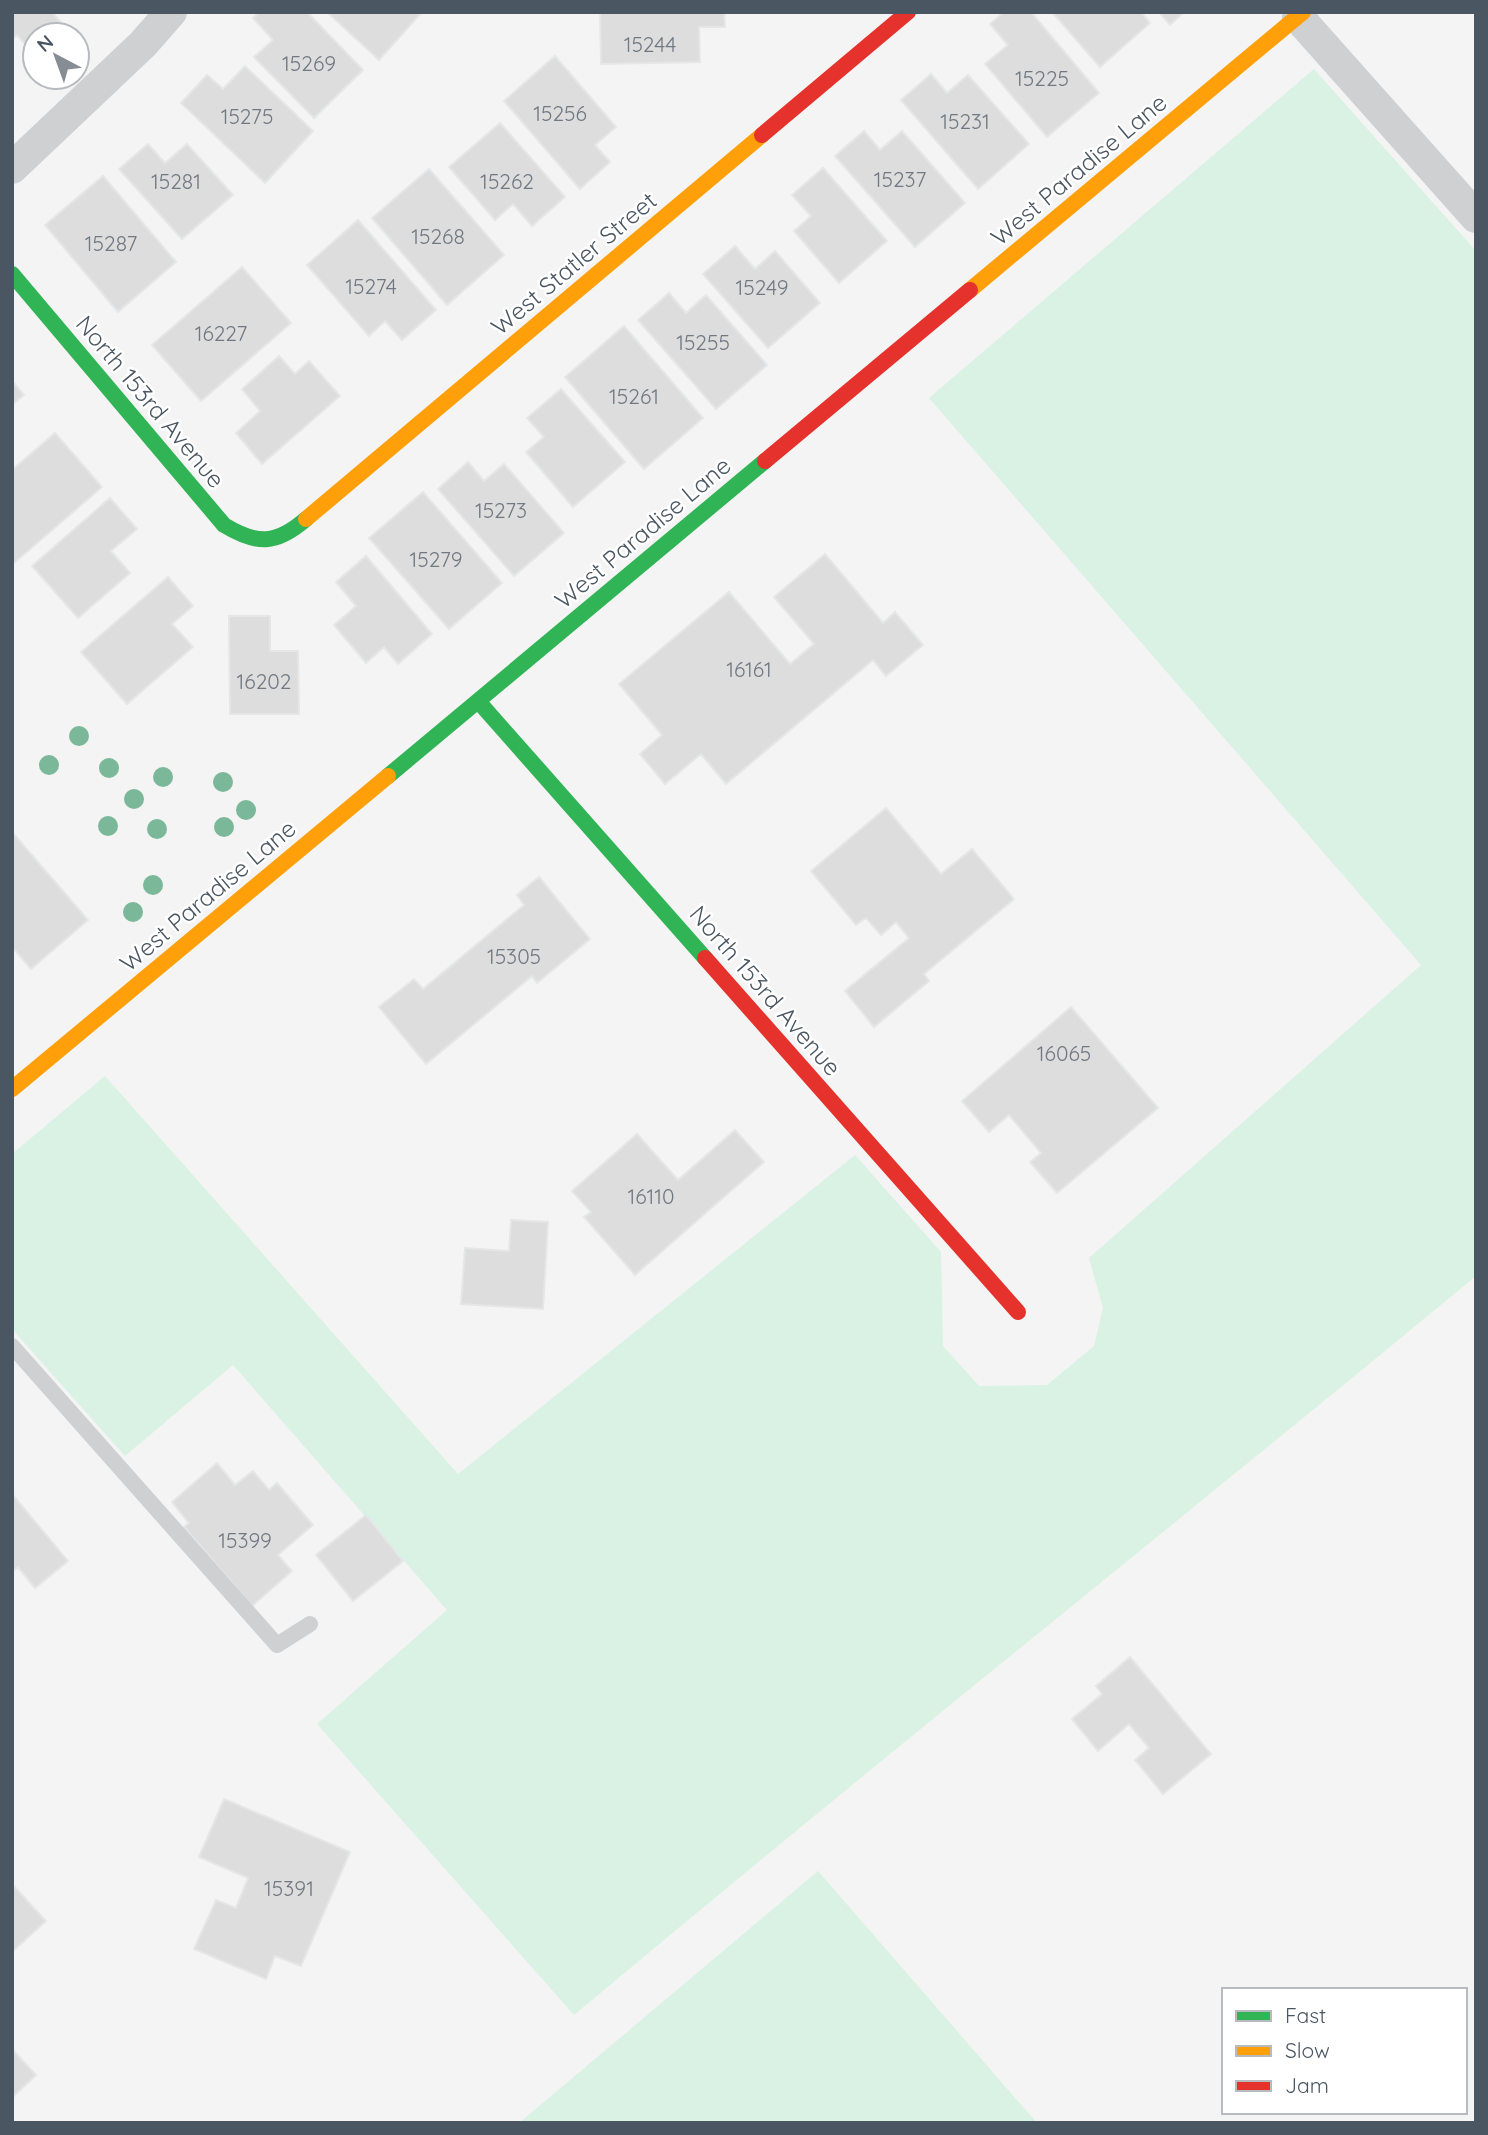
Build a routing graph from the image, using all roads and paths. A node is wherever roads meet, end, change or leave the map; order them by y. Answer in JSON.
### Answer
{"nodes":[{"id":1,"x":171,"y":12,"type":"edge"},
{"id":2,"x":1301,"y":15,"type":"edge"},
{"id":3,"x":888,"y":18,"type":"edge"},
{"id":4,"x":12,"y":168,"type":"edge"},
{"id":5,"x":1476,"y":216,"type":"edge"},
{"id":6,"x":12,"y":274,"type":"edge"},
{"id":7,"x":264,"y":541,"type":"joint"},
{"id":8,"x":478,"y":701,"type":"junction"},
{"id":9,"x":12,"y":1089,"type":"edge"},
{"id":10,"x":1018,"y":1312,"type":"dead end"},
{"id":11,"x":12,"y":1346,"type":"edge"},
{"id":12,"x":310,"y":1624,"type":"dead end"}],
"edges":[{"from":1,"to":4,"type":"street"},
{"from":2,"to":5,"type":"street"},
{"from":2,"to":8,"type":"street","name":"West Paradise Lane"},
{"from":3,"to":7,"type":"street","name":"West Statler Street"},
{"from":6,"to":7,"type":"street","name":"North 153rd Avenue"},
{"from":8,"to":9,"type":"street","name":"West Paradise Lane"},
{"from":8,"to":10,"type":"street","name":"North 153rd Avenue"},
{"from":11,"to":12,"type":"lane"}]}
